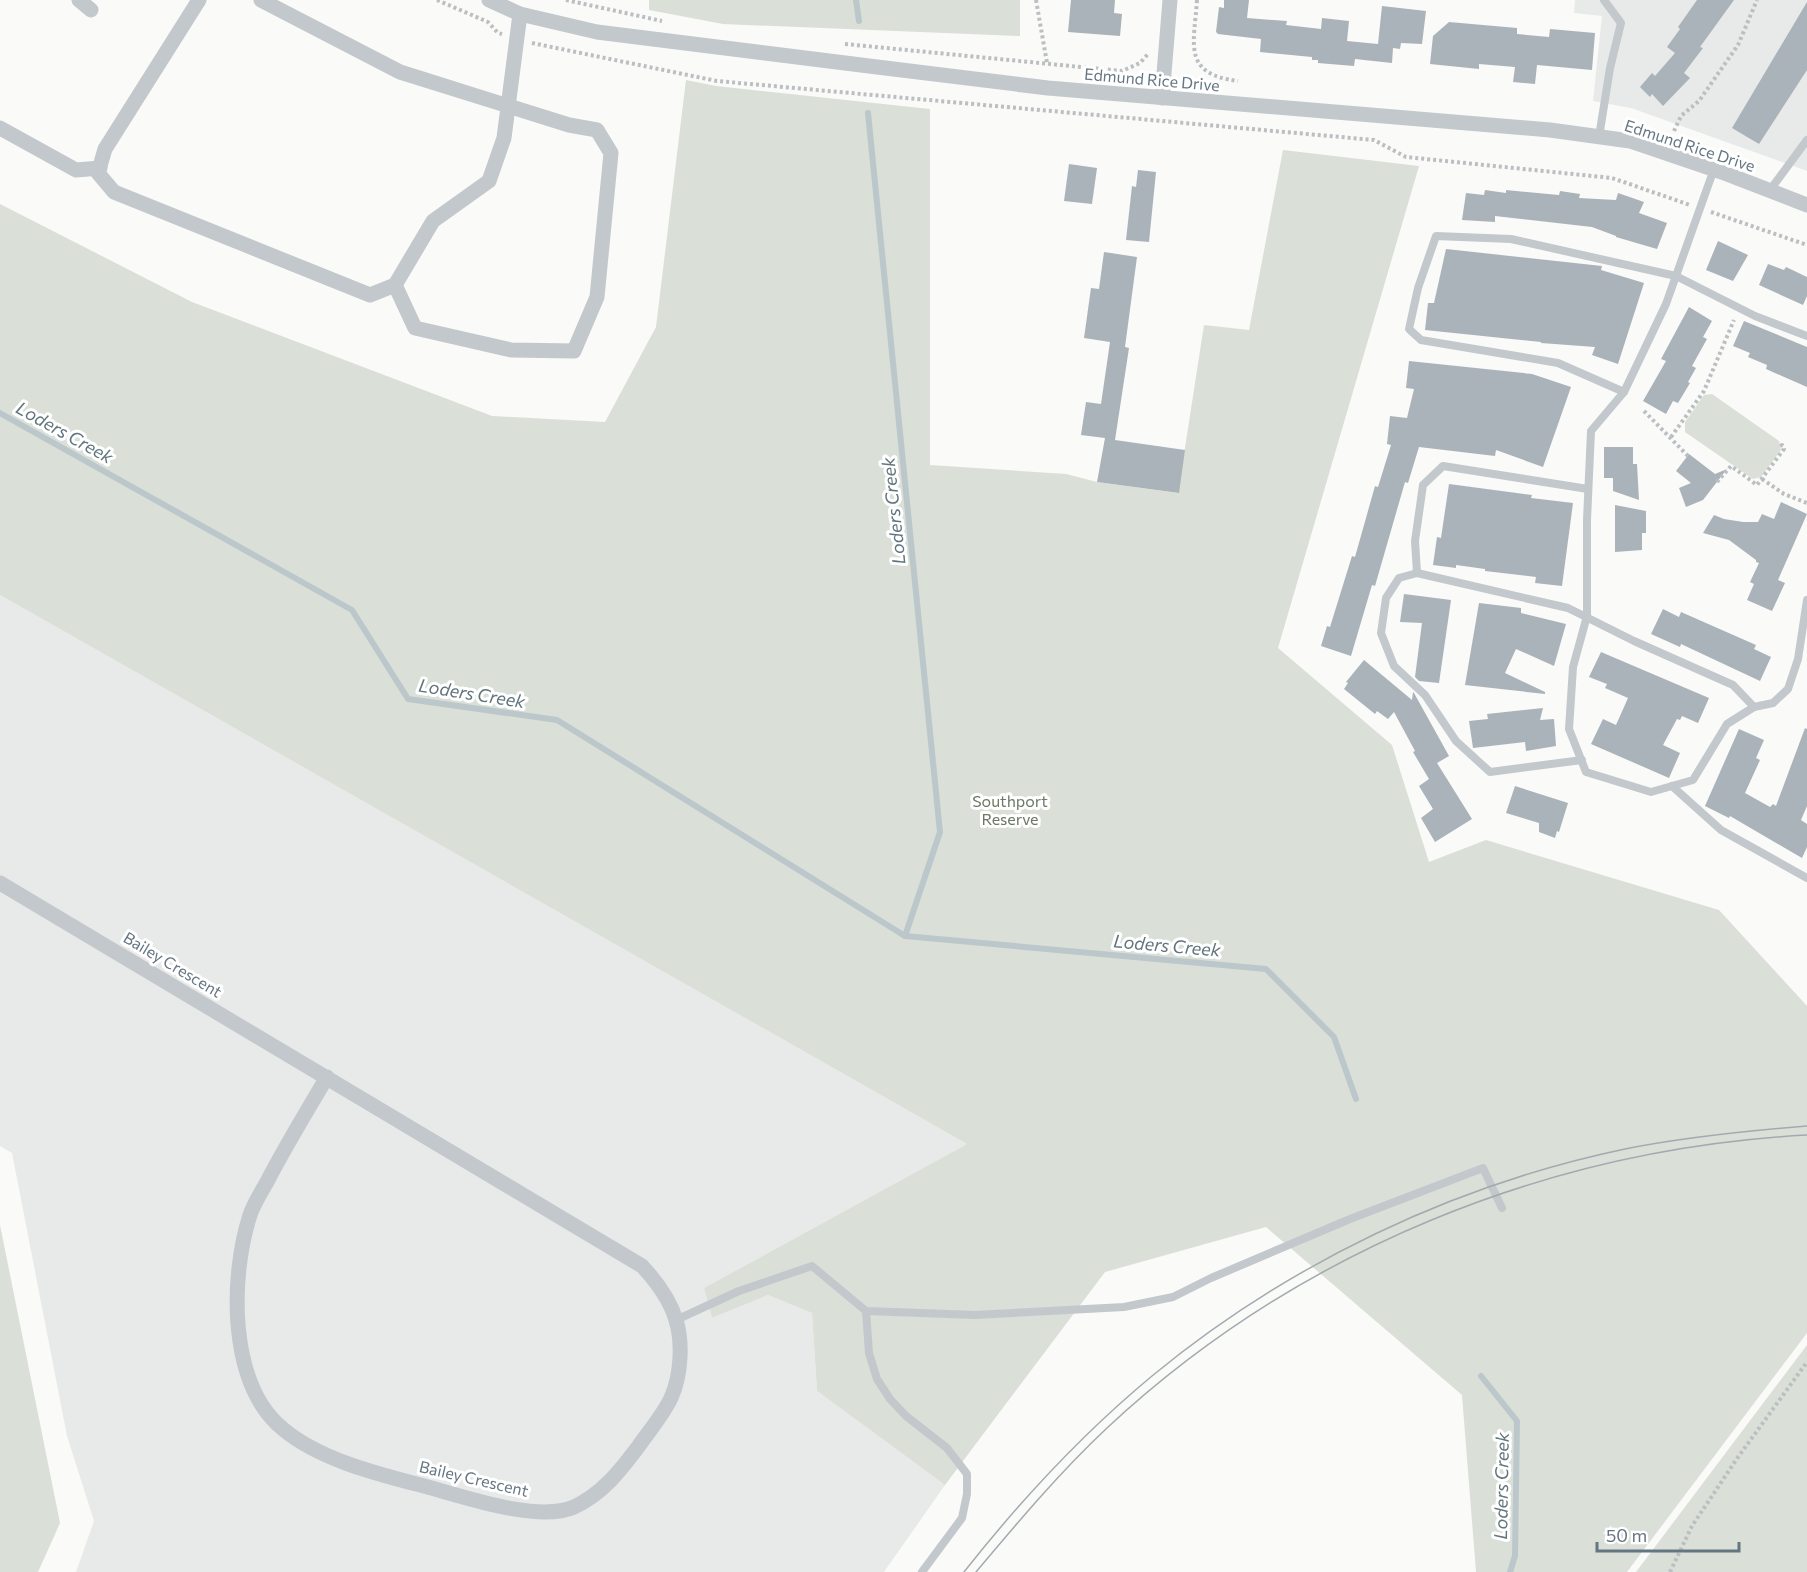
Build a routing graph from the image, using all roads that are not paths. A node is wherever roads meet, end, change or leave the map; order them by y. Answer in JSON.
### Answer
{"nodes":[{"id":1,"x":79,"y":0,"type":"edge"},
{"id":2,"x":199,"y":0,"type":"edge"},
{"id":3,"x":261,"y":0,"type":"edge"},
{"id":4,"x":489,"y":0,"type":"edge"},
{"id":5,"x":1170,"y":0,"type":"edge"},
{"id":6,"x":1604,"y":0,"type":"edge"},
{"id":7,"x":92,"y":10,"type":"dead end"},
{"id":8,"x":520,"y":14,"type":"junction"},
{"id":9,"x":1162,"y":98,"type":"junction"},
{"id":10,"x":508,"y":105,"type":"junction"},
{"id":11,"x":0,"y":128,"type":"edge"},
{"id":12,"x":1599,"y":136,"type":"junction"},
{"id":13,"x":1807,"y":140,"type":"edge"},
{"id":14,"x":100,"y":168,"type":"junction"},
{"id":15,"x":1714,"y":170,"type":"junction"},
{"id":16,"x":1770,"y":190,"type":"junction"},
{"id":17,"x":1807,"y":205,"type":"edge"},
{"id":18,"x":1677,"y":276,"type":"junction"},
{"id":19,"x":395,"y":285,"type":"junction"},
{"id":20,"x":1807,"y":336,"type":"edge"},
{"id":21,"x":1624,"y":392,"type":"junction"},
{"id":22,"x":1588,"y":489,"type":"junction"},
{"id":23,"x":1417,"y":573,"type":"junction"},
{"id":24,"x":1807,"y":601,"type":"edge"},
{"id":25,"x":1587,"y":616,"type":"junction"},
{"id":26,"x":1754,"y":707,"type":"junction"},
{"id":27,"x":1582,"y":760,"type":"junction"},
{"id":28,"x":1672,"y":786,"type":"junction"},
{"id":29,"x":1807,"y":878,"type":"edge"},
{"id":30,"x":0,"y":883,"type":"edge"},
{"id":31,"x":327,"y":1077,"type":"junction"},
{"id":32,"x":1502,"y":1208,"type":"dead end"},
{"id":33,"x":866,"y":1311,"type":"junction"},
{"id":34,"x":676,"y":1320,"type":"junction"},
{"id":35,"x":922,"y":1572,"type":"edge"}],
"edges":[{"from":1,"to":7,"type":"street"},
{"from":2,"to":14,"type":"street"},
{"from":3,"to":10,"type":"street"},
{"from":4,"to":8,"type":"street","name":"Edmund Rice Drive"},
{"from":5,"to":9,"type":"street"},
{"from":6,"to":12,"type":"lane"},
{"from":8,"to":9,"type":"street","name":"Edmund Rice Drive"},
{"from":8,"to":10,"type":"street"},
{"from":9,"to":12,"type":"street","name":"Edmund Rice Drive"},
{"from":10,"to":19,"type":"street"},
{"from":10,"to":19,"type":"street"},
{"from":11,"to":14,"type":"street"},
{"from":12,"to":15,"type":"street","name":"Edmund Rice Drive"},
{"from":13,"to":16,"type":"lane"},
{"from":14,"to":19,"type":"street"},
{"from":15,"to":16,"type":"street","name":"Edmund Rice Drive"},
{"from":15,"to":18,"type":"lane"},
{"from":16,"to":17,"type":"street","name":"Edmund Rice Drive"},
{"from":18,"to":20,"type":"lane"},
{"from":18,"to":21,"type":"lane"},
{"from":18,"to":21,"type":"lane"},
{"from":21,"to":22,"type":"lane"},
{"from":22,"to":23,"type":"lane"},
{"from":22,"to":25,"type":"lane"},
{"from":23,"to":25,"type":"lane"},
{"from":23,"to":27,"type":"lane"},
{"from":24,"to":26,"type":"lane"},
{"from":25,"to":26,"type":"lane"},
{"from":25,"to":27,"type":"lane"},
{"from":26,"to":28,"type":"lane"},
{"from":27,"to":28,"type":"lane"},
{"from":28,"to":29,"type":"lane"},
{"from":30,"to":31,"type":"street","name":"Bailey Crescent"},
{"from":31,"to":34,"type":"street","name":"Bailey Crescent"},
{"from":31,"to":34,"type":"street","name":"Bailey Crescent"},
{"from":32,"to":33,"type":"lane"},
{"from":33,"to":34,"type":"lane"},
{"from":33,"to":35,"type":"lane"}]}
